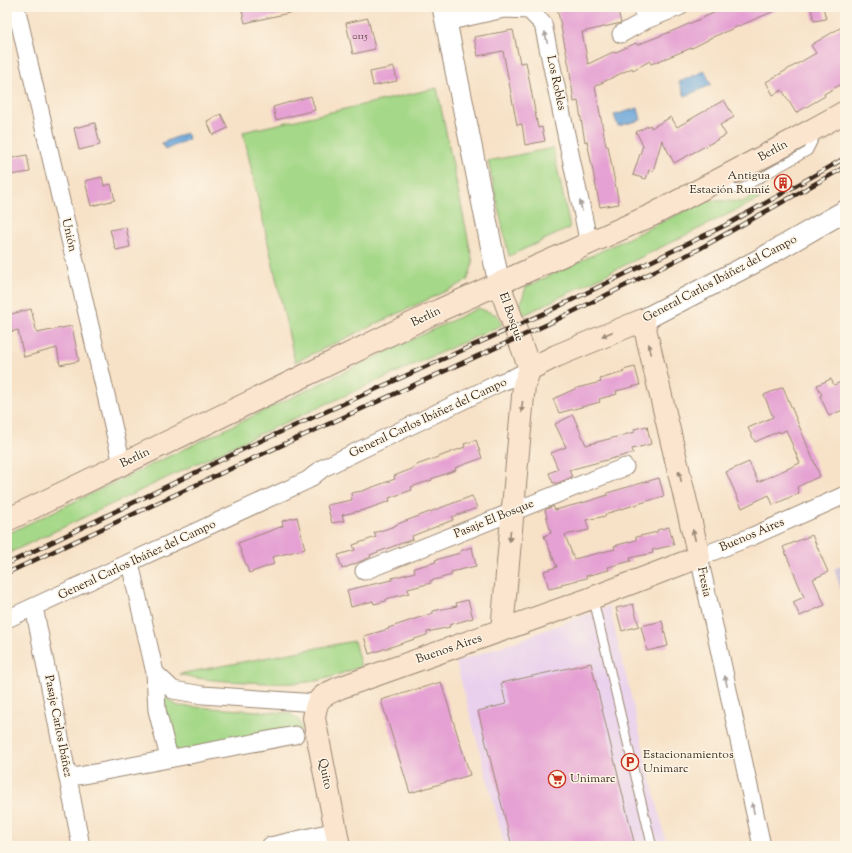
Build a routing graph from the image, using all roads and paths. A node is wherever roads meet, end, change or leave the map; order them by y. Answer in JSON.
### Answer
{"nodes":[{"id":1,"x":16,"y":7,"type":"edge"},
{"id":2,"x":679,"y":7,"type":"edge"},
{"id":3,"x":530,"y":8,"type":"edge"},
{"id":4,"x":644,"y":14,"type":"edge"},
{"id":5,"x":445,"y":15,"type":"edge"},
{"id":6,"x":621,"y":34,"type":"dead end"},
{"id":7,"x":845,"y":112,"type":"edge"},
{"id":8,"x":845,"y":211,"type":"edge"},
{"id":9,"x":589,"y":244,"type":"junction"},
{"id":10,"x":499,"y":284,"type":"junction"},
{"id":11,"x":643,"y":320,"type":"junction"},
{"id":12,"x":530,"y":369,"type":"junction"},
{"id":13,"x":122,"y":464,"type":"junction"},
{"id":14,"x":625,"y":467,"type":"dead end"},
{"id":15,"x":845,"y":495,"type":"edge"},
{"id":16,"x":512,"y":511,"type":"junction"},
{"id":17,"x":7,"y":520,"type":"edge"},
{"id":18,"x":699,"y":558,"type":"junction"},
{"id":19,"x":130,"y":563,"type":"junction"},
{"id":20,"x":364,"y":571,"type":"dead end"},
{"id":21,"x":592,"y":598,"type":"junction"},
{"id":22,"x":34,"y":607,"type":"junction"},
{"id":23,"x":7,"y":619,"type":"edge"},
{"id":24,"x":502,"y":630,"type":"junction"},
{"id":25,"x":155,"y":673,"type":"junction"},
{"id":26,"x":316,"y":703,"type":"junction"},
{"id":27,"x":295,"y":735,"type":"dead end"},
{"id":28,"x":169,"y":758,"type":"junction"},
{"id":29,"x":68,"y":778,"type":"junction"},
{"id":30,"x":337,"y":839,"type":"edge"},
{"id":31,"x":81,"y":846,"type":"edge"},
{"id":32,"x":270,"y":846,"type":"edge"},
{"id":33,"x":652,"y":846,"type":"edge"},
{"id":34,"x":762,"y":846,"type":"edge"}],
"edges":[{"from":1,"to":13,"type":"street","name":"Unión"},
{"from":2,"to":4,"type":"street"},
{"from":3,"to":5,"type":"street","name":"Los Robles"},
{"from":9,"to":3,"type":"street","name":"Los Robles","one_way":true},
{"from":4,"to":6,"type":"street"},
{"from":5,"to":10,"type":"street","name":"El Bosque"},
{"from":7,"to":9,"type":"main road","name":"Berlín"},
{"from":8,"to":11,"type":"street","name":"General Carlos Ibáñez del Campo"},
{"from":9,"to":10,"type":"main road","name":"Berlín"},
{"from":10,"to":12,"type":"main road","name":"El Bosque"},
{"from":10,"to":13,"type":"main road","name":"Berlín"},
{"from":11,"to":12,"type":"main road","name":"General Carlos Ibáñez del Campo","one_way":true},
{"from":18,"to":11,"type":"main road","name":"Fresia","one_way":true},
{"from":12,"to":16,"type":"main road","one_way":true},
{"from":12,"to":19,"type":"street","name":"General Carlos Ibáñez del Campo"},
{"from":13,"to":17,"type":"main road","name":"Berlín"},
{"from":14,"to":16,"type":"street","name":"Pasaje El Bosque"},
{"from":15,"to":18,"type":"street","name":"Buenos Aires"},
{"from":16,"to":20,"type":"street","name":"Pasaje El Bosque"},
{"from":16,"to":24,"type":"main road","one_way":true},
{"from":18,"to":21,"type":"main road","name":"Buenos Aires"},
{"from":34,"to":18,"type":"street","name":"Fresia","one_way":true},
{"from":19,"to":22,"type":"street","name":"General Carlos Ibáñez del Campo"},
{"from":19,"to":25,"type":"street"},
{"from":21,"to":24,"type":"main road","name":"Buenos Aires"},
{"from":21,"to":33,"type":"lane"},
{"from":22,"to":23,"type":"street","name":"General Carlos Ibáñez del Campo"},
{"from":22,"to":29,"type":"street","name":"Pasaje Carlos Ibáñez"},
{"from":24,"to":26,"type":"main road","name":"Buenos Aires"},
{"from":25,"to":26,"type":"street"},
{"from":25,"to":28,"type":"street"},
{"from":26,"to":30,"type":"main road","name":"Quito"},
{"from":27,"to":28,"type":"street"},
{"from":28,"to":29,"type":"street"},
{"from":29,"to":31,"type":"street","name":"Pasaje Carlos Ibáñez"},
{"from":30,"to":32,"type":"street"}]}
